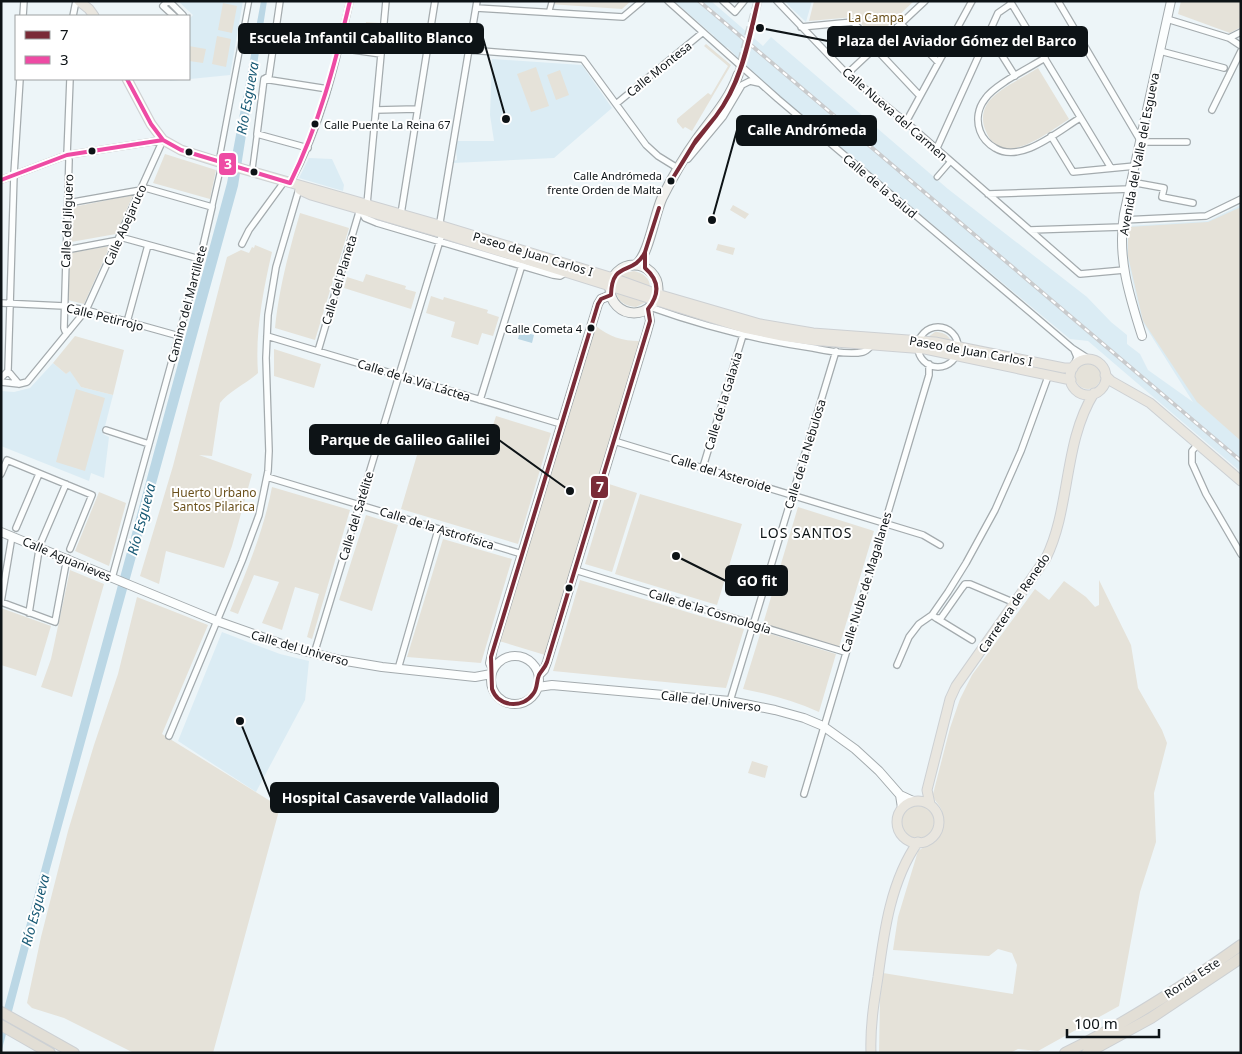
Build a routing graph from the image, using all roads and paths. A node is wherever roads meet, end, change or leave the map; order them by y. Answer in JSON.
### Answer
{"nodes":[{"id":1,"x":24,"y":1,"type":"edge"},
{"id":2,"x":78,"y":1,"type":"edge"},
{"id":3,"x":168,"y":1,"type":"edge"},
{"id":4,"x":249,"y":1,"type":"edge"},
{"id":5,"x":280,"y":1,"type":"edge"},
{"id":6,"x":350,"y":1,"type":"edge"},
{"id":7,"x":386,"y":1,"type":"edge"},
{"id":8,"x":435,"y":1,"type":"edge"},
{"id":9,"x":552,"y":1,"type":"edge"},
{"id":10,"x":642,"y":1,"type":"edge"},
{"id":11,"x":668,"y":1,"type":"edge"},
{"id":12,"x":723,"y":1,"type":"edge"},
{"id":13,"x":744,"y":1,"type":"edge"},
{"id":14,"x":776,"y":1,"type":"edge"},
{"id":15,"x":925,"y":1,"type":"edge"},
{"id":16,"x":972,"y":1,"type":"edge"},
{"id":17,"x":1058,"y":1,"type":"edge"},
{"id":18,"x":1171,"y":1,"type":"edge"},
{"id":19,"x":1011,"y":3,"type":"edge"},
{"id":20,"x":477,"y":4,"type":"edge"},
{"id":21,"x":549,"y":12,"type":"junction"},
{"id":22,"x":23,"y":15,"type":"edge"},
{"id":23,"x":73,"y":15,"type":"edge"},
{"id":24,"x":93,"y":15,"type":"edge"},
{"id":25,"x":173,"y":15,"type":"edge"},
{"id":26,"x":182,"y":15,"type":"edge"},
{"id":27,"x":1167,"y":19,"type":"junction"},
{"id":28,"x":901,"y":24,"type":"junction"},
{"id":29,"x":802,"y":27,"type":"junction"},
{"id":30,"x":988,"y":32,"type":"junction"},
{"id":31,"x":1241,"y":32,"type":"edge"},
{"id":32,"x":702,"y":33,"type":"junction"},
{"id":33,"x":1229,"y":38,"type":"junction"},
{"id":34,"x":1241,"y":46,"type":"edge"},
{"id":35,"x":875,"y":47,"type":"junction"},
{"id":36,"x":339,"y":48,"type":"junction"},
{"id":37,"x":469,"y":50,"type":"junction"},
{"id":38,"x":1160,"y":51,"type":"junction"},
{"id":39,"x":1241,"y":51,"type":"edge"},
{"id":40,"x":381,"y":54,"type":"junction"},
{"id":41,"x":1045,"y":58,"type":"junction"},
{"id":42,"x":938,"y":62,"type":"junction"},
{"id":43,"x":1224,"y":68,"type":"dead end"},
{"id":44,"x":847,"y":74,"type":"junction"},
{"id":45,"x":738,"y":75,"type":"tunnel mouth"},
{"id":46,"x":1015,"y":76,"type":"junction"},
{"id":47,"x":264,"y":79,"type":"junction"},
{"id":48,"x":20,"y":80,"type":"edge"},
{"id":49,"x":70,"y":80,"type":"edge"},
{"id":50,"x":128,"y":80,"type":"edge"},
{"id":51,"x":761,"y":84,"type":"junction"},
{"id":52,"x":328,"y":89,"type":"junction"},
{"id":53,"x":920,"y":96,"type":"junction"},
{"id":54,"x":616,"y":104,"type":"junction"},
{"id":55,"x":417,"y":109,"type":"junction"},
{"id":56,"x":376,"y":110,"type":"junction"},
{"id":57,"x":1212,"y":110,"type":"dead end"},
{"id":58,"x":1080,"y":118,"type":"junction"},
{"id":59,"x":906,"y":122,"type":"junction"},
{"id":60,"x":257,"y":134,"type":"junction"},
{"id":61,"x":1051,"y":136,"type":"junction"},
{"id":62,"x":163,"y":140,"type":"junction"},
{"id":63,"x":1140,"y":141,"type":"junction"},
{"id":64,"x":1187,"y":142,"type":"dead end"},
{"id":65,"x":308,"y":148,"type":"junction"},
{"id":66,"x":936,"y":150,"type":"junction"},
{"id":67,"x":67,"y":155,"type":"junction"},
{"id":68,"x":950,"y":162,"type":"junction"},
{"id":69,"x":224,"y":164,"type":"junction"},
{"id":70,"x":1134,"y":166,"type":"junction"},
{"id":71,"x":680,"y":167,"type":"junction"},
{"id":72,"x":1111,"y":168,"type":"junction"},
{"id":73,"x":252,"y":172,"type":"junction"},
{"id":74,"x":14,"y":174,"type":"junction"},
{"id":75,"x":937,"y":177,"type":"dead end"},
{"id":76,"x":1,"y":180,"type":"edge"},
{"id":77,"x":287,"y":182,"type":"junction"},
{"id":78,"x":1130,"y":186,"type":"junction"},
{"id":79,"x":141,"y":188,"type":"junction"},
{"id":80,"x":299,"y":189,"type":"junction"},
{"id":81,"x":988,"y":194,"type":"junction"},
{"id":82,"x":1241,"y":199,"type":"edge"},
{"id":83,"x":68,"y":203,"type":"junction"},
{"id":84,"x":1193,"y":203,"type":"dead end"},
{"id":85,"x":212,"y":207,"type":"junction"},
{"id":86,"x":364,"y":207,"type":"junction"},
{"id":87,"x":400,"y":214,"type":"junction"},
{"id":88,"x":1123,"y":223,"type":"junction"},
{"id":89,"x":1030,"y":230,"type":"junction"},
{"id":90,"x":440,"y":233,"type":"junction"},
{"id":91,"x":119,"y":238,"type":"junction"},
{"id":92,"x":242,"y":244,"type":"dead end"},
{"id":93,"x":148,"y":245,"type":"junction"},
{"id":94,"x":66,"y":250,"type":"junction"},
{"id":95,"x":643,"y":256,"type":"junction"},
{"id":96,"x":200,"y":259,"type":"junction"},
{"id":97,"x":522,"y":265,"type":"junction"},
{"id":98,"x":636,"y":265,"type":"junction"},
{"id":99,"x":645,"y":268,"type":"junction"},
{"id":100,"x":1124,"y":270,"type":"junction"},
{"id":101,"x":567,"y":272,"type":"junction"},
{"id":102,"x":611,"y":286,"type":"junction"},
{"id":103,"x":653,"y":302,"type":"junction"},
{"id":104,"x":1,"y":303,"type":"edge"},
{"id":105,"x":10,"y":304,"type":"junction"},
{"id":106,"x":64,"y":306,"type":"junction"},
{"id":107,"x":86,"y":310,"type":"junction"},
{"id":108,"x":127,"y":322,"type":"junction"},
{"id":109,"x":68,"y":332,"type":"junction"},
{"id":110,"x":743,"y":335,"type":"junction"},
{"id":111,"x":179,"y":336,"type":"junction"},
{"id":112,"x":267,"y":336,"type":"junction"},
{"id":113,"x":1142,"y":336,"type":"dead end"},
{"id":114,"x":919,"y":344,"type":"junction"},
{"id":115,"x":872,"y":345,"type":"junction"},
{"id":116,"x":1072,"y":348,"type":"junction"},
{"id":117,"x":318,"y":351,"type":"junction"},
{"id":118,"x":836,"y":351,"type":"junction"},
{"id":119,"x":957,"y":351,"type":"junction"},
{"id":120,"x":1089,"y":359,"type":"junction"},
{"id":121,"x":929,"y":364,"type":"junction"},
{"id":122,"x":937,"y":366,"type":"junction"},
{"id":123,"x":1074,"y":367,"type":"junction"},
{"id":124,"x":8,"y":371,"type":"junction"},
{"id":125,"x":930,"y":371,"type":"junction"},
{"id":126,"x":1049,"y":374,"type":"junction"},
{"id":127,"x":399,"y":375,"type":"junction"},
{"id":128,"x":1105,"y":375,"type":"junction"},
{"id":129,"x":1,"y":380,"type":"edge"},
{"id":130,"x":1070,"y":380,"type":"junction"},
{"id":131,"x":19,"y":384,"type":"junction"},
{"id":132,"x":1123,"y":388,"type":"junction"},
{"id":133,"x":1098,"y":391,"type":"junction"},
{"id":134,"x":1079,"y":392,"type":"junction"},
{"id":135,"x":480,"y":400,"type":"junction"},
{"id":136,"x":1085,"y":409,"type":"junction"},
{"id":137,"x":561,"y":424,"type":"junction"},
{"id":138,"x":106,"y":430,"type":"dead end"},
{"id":139,"x":614,"y":441,"type":"junction"},
{"id":140,"x":149,"y":444,"type":"junction"},
{"id":141,"x":1198,"y":444,"type":"junction"},
{"id":142,"x":703,"y":468,"type":"junction"},
{"id":143,"x":1,"y":474,"type":"edge"},
{"id":144,"x":39,"y":474,"type":"junction"},
{"id":145,"x":266,"y":477,"type":"junction"},
{"id":146,"x":1241,"y":481,"type":"edge"},
{"id":147,"x":66,"y":484,"type":"junction"},
{"id":148,"x":792,"y":495,"type":"junction"},
{"id":149,"x":360,"y":505,"type":"junction"},
{"id":150,"x":884,"y":522,"type":"junction"},
{"id":151,"x":16,"y":528,"type":"dead end"},
{"id":152,"x":438,"y":530,"type":"junction"},
{"id":153,"x":1,"y":532,"type":"edge"},
{"id":154,"x":12,"y":536,"type":"junction"},
{"id":155,"x":940,"y":545,"type":"dead end"},
{"id":156,"x":39,"y":549,"type":"junction"},
{"id":157,"x":70,"y":549,"type":"dead end"},
{"id":158,"x":522,"y":554,"type":"junction"},
{"id":159,"x":1241,"y":554,"type":"edge"},
{"id":160,"x":67,"y":558,"type":"junction"},
{"id":161,"x":575,"y":570,"type":"junction"},
{"id":162,"x":114,"y":578,"type":"junction"},
{"id":163,"x":133,"y":586,"type":"joint"},
{"id":164,"x":1,"y":602,"type":"edge"},
{"id":165,"x":1015,"y":603,"type":"junction"},
{"id":166,"x":28,"y":613,"type":"junction"},
{"id":167,"x":934,"y":616,"type":"junction"},
{"id":168,"x":217,"y":621,"type":"junction"},
{"id":169,"x":753,"y":624,"type":"junction"},
{"id":170,"x":972,"y":640,"type":"dead end"},
{"id":171,"x":845,"y":652,"type":"junction"},
{"id":172,"x":314,"y":654,"type":"junction"},
{"id":173,"x":897,"y":664,"type":"dead end"},
{"id":174,"x":398,"y":669,"type":"junction"},
{"id":175,"x":492,"y":672,"type":"junction"},
{"id":176,"x":475,"y":677,"type":"junction"},
{"id":177,"x":538,"y":680,"type":"junction"},
{"id":178,"x":491,"y":685,"type":"junction"},
{"id":179,"x":730,"y":701,"type":"junction"},
{"id":180,"x":823,"y":726,"type":"junction"},
{"id":181,"x":169,"y":736,"type":"dead end"},
{"id":182,"x":927,"y":790,"type":"junction"},
{"id":183,"x":804,"y":794,"type":"dead end"},
{"id":184,"x":900,"y":795,"type":"junction"},
{"id":185,"x":916,"y":801,"type":"junction"},
{"id":186,"x":930,"y":804,"type":"junction"},
{"id":187,"x":902,"y":808,"type":"junction"},
{"id":188,"x":908,"y":840,"type":"junction"},
{"id":189,"x":918,"y":842,"type":"junction"},
{"id":190,"x":909,"y":855,"type":"junction"},
{"id":191,"x":1241,"y":945,"type":"edge"},
{"id":192,"x":1241,"y":958,"type":"edge"},
{"id":193,"x":1,"y":1012,"type":"edge"},
{"id":194,"x":1,"y":1025,"type":"edge"},
{"id":195,"x":50,"y":1053,"type":"edge"},
{"id":196,"x":74,"y":1053,"type":"edge"},
{"id":197,"x":871,"y":1053,"type":"edge"},
{"id":198,"x":1065,"y":1053,"type":"edge"},
{"id":199,"x":1088,"y":1053,"type":"edge"}],
"edges":[{"from":1,"to":22,"type":"street"},
{"from":2,"to":23,"type":"street"},
{"from":2,"to":24,"type":"main road"},
{"from":3,"to":25,"type":"street"},
{"from":3,"to":26,"type":"street"},
{"from":4,"to":69,"type":"street","name":"Camino del Martillete"},
{"from":5,"to":47,"type":"street"},
{"from":6,"to":36,"type":"street"},
{"from":7,"to":40,"type":"street","name":"Calle del Planeta"},
{"from":8,"to":55,"type":"street"},
{"from":9,"to":21,"type":"street"},
{"from":10,"to":21,"type":"street"},
{"from":11,"to":32,"type":"street","name":"Calle de la Salud"},
{"from":12,"to":13,"type":"street"},
{"from":14,"to":29,"type":"street","name":"Calle Nueva del Carmen"},
{"from":15,"to":28,"type":"street"},
{"from":16,"to":42,"type":"street"},
{"from":17,"to":63,"type":"street"},
{"from":18,"to":27,"type":"street","name":"Avenida del Valle del Esgueva"},
{"from":19,"to":30,"type":"street"},
{"from":19,"to":41,"type":"street"},
{"from":20,"to":21,"type":"street"},
{"from":20,"to":37,"type":"street","name":"Calle del Satélite"},
{"from":27,"to":33,"type":"street"},
{"from":27,"to":38,"type":"street","name":"Avenida del Valle del Esgueva"},
{"from":28,"to":35,"type":"street"},
{"from":28,"to":42,"type":"street"},
{"from":29,"to":35,"type":"street"},
{"from":29,"to":44,"type":"street","name":"Calle Nueva del Carmen"},
{"from":30,"to":46,"type":"street"},
{"from":30,"to":66,"type":"street"},
{"from":31,"to":33,"type":"street"},
{"from":32,"to":51,"type":"street","name":"Calle de la Salud"},
{"from":32,"to":54,"type":"street","name":"Calle Montesa"},
{"from":33,"to":34,"type":"street"},
{"from":35,"to":44,"type":"street"},
{"from":35,"to":53,"type":"street"},
{"from":36,"to":40,"type":"street"},
{"from":36,"to":52,"type":"street"},
{"from":37,"to":54,"type":"street"},
{"from":37,"to":90,"type":"street","name":"Calle del Satélite"},
{"from":38,"to":43,"type":"street"},
{"from":38,"to":63,"type":"street","name":"Avenida del Valle del Esgueva"},
{"from":39,"to":57,"type":"street"},
{"from":40,"to":56,"type":"street","name":"Calle del Planeta"},
{"from":41,"to":46,"type":"street"},
{"from":41,"to":58,"type":"street"},
{"from":42,"to":53,"type":"street"},
{"from":44,"to":59,"type":"street","name":"Calle Nueva del Carmen"},
{"from":45,"to":71,"type":"main road"},
{"from":46,"to":61,"type":"street"},
{"from":47,"to":52,"type":"street"},
{"from":47,"to":60,"type":"street"},
{"from":48,"to":74,"type":"street"},
{"from":49,"to":67,"type":"street","name":"Calle del Jilguero"},
{"from":50,"to":62,"type":"main road","name":"Paseo de Juan Carlos I"},
{"from":51,"to":71,"type":"street"},
{"from":51,"to":116,"type":"street","name":"Calle de la Salud"},
{"from":52,"to":65,"type":"street"},
{"from":53,"to":59,"type":"street"},
{"from":54,"to":71,"type":"street"},
{"from":55,"to":56,"type":"street"},
{"from":55,"to":87,"type":"street"},
{"from":56,"to":86,"type":"street","name":"Calle del Planeta"},
{"from":58,"to":61,"type":"street"},
{"from":58,"to":72,"type":"street"},
{"from":59,"to":66,"type":"street","name":"Calle Nueva del Carmen"},
{"from":60,"to":65,"type":"street"},
{"from":60,"to":73,"type":"street"},
{"from":61,"to":72,"type":"street"},
{"from":62,"to":67,"type":"street"},
{"from":62,"to":69,"type":"main road","name":"Paseo de Juan Carlos I"},
{"from":62,"to":79,"type":"street","name":"Calle Abejaruco"},
{"from":63,"to":64,"type":"street"},
{"from":63,"to":70,"type":"street","name":"Avenida del Valle del Esgueva"},
{"from":65,"to":77,"type":"street"},
{"from":66,"to":68,"type":"street","name":"Calle Nueva del Carmen"},
{"from":67,"to":74,"type":"street"},
{"from":67,"to":83,"type":"street","name":"Calle del Jilguero"},
{"from":68,"to":75,"type":"street","name":"Calle Nueva del Carmen"},
{"from":68,"to":81,"type":"street","name":"Calle Nueva del Carmen"},
{"from":69,"to":73,"type":"main road","name":"Paseo de Juan Carlos I"},
{"from":69,"to":85,"type":"street","name":"Camino del Martillete"},
{"from":70,"to":72,"type":"street"},
{"from":70,"to":78,"type":"street","name":"Avenida del Valle del Esgueva"},
{"from":71,"to":95,"type":"main road"},
{"from":73,"to":77,"type":"main road","name":"Paseo de Juan Carlos I"},
{"from":74,"to":76,"type":"street"},
{"from":74,"to":105,"type":"street"},
{"from":77,"to":80,"type":"main road","name":"Paseo de Juan Carlos I"},
{"from":77,"to":86,"type":"main road","name":"Paseo de Juan Carlos I"},
{"from":77,"to":92,"type":"street"},
{"from":78,"to":81,"type":"street"},
{"from":78,"to":84,"type":"street"},
{"from":78,"to":88,"type":"street","name":"Avenida del Valle del Esgueva"},
{"from":79,"to":83,"type":"street"},
{"from":79,"to":85,"type":"street"},
{"from":79,"to":91,"type":"street","name":"Calle Abejaruco"},
{"from":80,"to":86,"type":"main road","name":"Paseo de Juan Carlos I"},
{"from":80,"to":112,"type":"street"},
{"from":81,"to":89,"type":"street","name":"Calle Nueva del Carmen"},
{"from":82,"to":88,"type":"street"},
{"from":83,"to":94,"type":"street","name":"Calle del Jilguero"},
{"from":85,"to":96,"type":"street","name":"Camino del Martillete"},
{"from":86,"to":87,"type":"main road","name":"Paseo de Juan Carlos I"},
{"from":86,"to":90,"type":"main road","name":"Paseo de Juan Carlos I"},
{"from":86,"to":117,"type":"street","name":"Calle del Planeta"},
{"from":87,"to":90,"type":"main road","name":"Paseo de Juan Carlos I"},
{"from":88,"to":89,"type":"street"},
{"from":88,"to":100,"type":"street","name":"Avenida del Valle del Esgueva"},
{"from":89,"to":100,"type":"street","name":"Calle Nueva del Carmen"},
{"from":90,"to":97,"type":"street"},
{"from":90,"to":101,"type":"main road","name":"Paseo de Juan Carlos I"},
{"from":90,"to":102,"type":"main road","name":"Paseo de Juan Carlos I"},
{"from":90,"to":127,"type":"street","name":"Calle del Satélite"},
{"from":91,"to":93,"type":"street"},
{"from":91,"to":94,"type":"street"},
{"from":91,"to":107,"type":"street","name":"Calle Abejaruco"},
{"from":93,"to":96,"type":"street"},
{"from":93,"to":108,"type":"street"},
{"from":94,"to":106,"type":"street","name":"Calle del Jilguero"},
{"from":95,"to":98,"type":"main road"},
{"from":95,"to":99,"type":"main road"},
{"from":96,"to":111,"type":"street","name":"Camino del Martillete"},
{"from":97,"to":101,"type":"street"},
{"from":97,"to":135,"type":"street"},
{"from":98,"to":99,"type":"main road"},
{"from":98,"to":102,"type":"main road"},
{"from":99,"to":103,"type":"main road"},
{"from":100,"to":113,"type":"street","name":"Avenida del Valle del Esgueva"},
{"from":101,"to":102,"type":"main road","name":"Paseo de Juan Carlos I"},
{"from":102,"to":103,"type":"main road","name":"Paseo de Juan Carlos I"},
{"from":102,"to":103,"type":"main road"},
{"from":102,"to":137,"type":"street"},
{"from":103,"to":110,"type":"street","name":"Paseo de Juan Carlos I"},
{"from":103,"to":114,"type":"main road","name":"Paseo de Juan Carlos I"},
{"from":103,"to":115,"type":"main road","name":"Paseo de Juan Carlos I"},
{"from":103,"to":139,"type":"street"},
{"from":104,"to":105,"type":"street","name":"Calle Petirrojo"},
{"from":105,"to":106,"type":"street","name":"Calle Petirrojo"},
{"from":105,"to":124,"type":"street"},
{"from":106,"to":107,"type":"street","name":"Calle Petirrojo"},
{"from":106,"to":109,"type":"street","name":"Calle del Jilguero"},
{"from":107,"to":108,"type":"street","name":"Calle Petirrojo"},
{"from":107,"to":109,"type":"street","name":"Calle Abejaruco"},
{"from":108,"to":111,"type":"street","name":"Calle Petirrojo"},
{"from":109,"to":131,"type":"street","name":"Calle Abejaruco"},
{"from":110,"to":118,"type":"street","name":"Paseo de Juan Carlos I"},
{"from":110,"to":142,"type":"street","name":"Calle de la Galaxia"},
{"from":111,"to":140,"type":"street","name":"Camino del Martillete"},
{"from":112,"to":117,"type":"street","name":"Calle de la Vía Láctea"},
{"from":112,"to":145,"type":"street"},
{"from":114,"to":115,"type":"main road","name":"Paseo de Juan Carlos I"},
{"from":114,"to":119,"type":"main road","name":"Paseo de Juan Carlos I"},
{"from":114,"to":119,"type":"street"},
{"from":114,"to":121,"type":"street"},
{"from":115,"to":118,"type":"street","name":"Paseo de Juan Carlos I"},
{"from":116,"to":120,"type":"street","name":"Calle de la Salud"},
{"from":116,"to":123,"type":"street"},
{"from":117,"to":127,"type":"street","name":"Calle de la Vía Láctea"},
{"from":118,"to":148,"type":"street","name":"Calle de la Nebulosa"},
{"from":119,"to":122,"type":"street"},
{"from":119,"to":123,"type":"main road","name":"Paseo de Juan Carlos I"},
{"from":119,"to":126,"type":"main road","name":"Paseo de Juan Carlos I"},
{"from":120,"to":123,"type":"main road"},
{"from":120,"to":128,"type":"main road"},
{"from":121,"to":122,"type":"street"},
{"from":121,"to":125,"type":"street","name":"Calle Nube de Magallanes"},
{"from":122,"to":125,"type":"street"},
{"from":123,"to":130,"type":"main road"},
{"from":124,"to":129,"type":"street"},
{"from":124,"to":131,"type":"street"},
{"from":125,"to":150,"type":"street","name":"Calle Nube de Magallanes"},
{"from":126,"to":130,"type":"main road","name":"Paseo de Juan Carlos I"},
{"from":126,"to":167,"type":"street"},
{"from":127,"to":135,"type":"street","name":"Calle de la Vía Láctea"},
{"from":127,"to":149,"type":"street","name":"Calle del Satélite"},
{"from":128,"to":132,"type":"main road"},
{"from":128,"to":133,"type":"main road"},
{"from":129,"to":131,"type":"street"},
{"from":130,"to":134,"type":"main road"},
{"from":132,"to":133,"type":"main road"},
{"from":132,"to":141,"type":"main road"},
{"from":133,"to":134,"type":"main road"},
{"from":133,"to":136,"type":"main road","name":"Carretera de Renedo"},
{"from":134,"to":136,"type":"main road"},
{"from":135,"to":137,"type":"street","name":"Calle de la Vía Láctea"},
{"from":136,"to":165,"type":"main road","name":"Carretera de Renedo"},
{"from":137,"to":158,"type":"street"},
{"from":138,"to":140,"type":"street"},
{"from":139,"to":142,"type":"street","name":"Calle del Asteroide"},
{"from":139,"to":161,"type":"street"},
{"from":140,"to":162,"type":"street","name":"Camino del Martillete"},
{"from":141,"to":146,"type":"main road"},
{"from":141,"to":159,"type":"street"},
{"from":142,"to":148,"type":"street","name":"Calle del Asteroide"},
{"from":143,"to":144,"type":"street"},
{"from":144,"to":147,"type":"street"},
{"from":144,"to":151,"type":"street"},
{"from":145,"to":149,"type":"street","name":"Calle de la Astrofísica"},
{"from":145,"to":168,"type":"street"},
{"from":147,"to":156,"type":"street"},
{"from":147,"to":157,"type":"street"},
{"from":148,"to":150,"type":"street","name":"Calle del Asteroide"},
{"from":148,"to":169,"type":"street","name":"Calle de la Nebulosa"},
{"from":149,"to":152,"type":"street","name":"Calle de la Astrofísica"},
{"from":149,"to":172,"type":"street","name":"Calle del Satélite"},
{"from":150,"to":155,"type":"street","name":"Calle del Asteroide"},
{"from":150,"to":171,"type":"street","name":"Calle Nube de Magallanes"},
{"from":152,"to":158,"type":"street","name":"Calle de la Astrofísica"},
{"from":152,"to":174,"type":"street"},
{"from":153,"to":154,"type":"street","name":"Calle Aguanieves"},
{"from":154,"to":156,"type":"street","name":"Calle Aguanieves"},
{"from":154,"to":164,"type":"street"},
{"from":156,"to":160,"type":"street","name":"Calle Aguanieves"},
{"from":156,"to":166,"type":"street"},
{"from":158,"to":175,"type":"street"},
{"from":160,"to":162,"type":"street","name":"Calle Aguanieves"},
{"from":160,"to":166,"type":"street"},
{"from":161,"to":169,"type":"street","name":"Calle de la Cosmología"},
{"from":161,"to":177,"type":"street"},
{"from":162,"to":163,"type":"street","name":"Calle Aguanieves"},
{"from":163,"to":168,"type":"street","name":"Calle del Universo"},
{"from":164,"to":166,"type":"street"},
{"from":165,"to":167,"type":"street"},
{"from":165,"to":182,"type":"main road","name":"Carretera de Renedo"},
{"from":167,"to":170,"type":"street"},
{"from":167,"to":173,"type":"street"},
{"from":168,"to":172,"type":"street","name":"Calle del Universo"},
{"from":168,"to":181,"type":"street"},
{"from":169,"to":171,"type":"street","name":"Calle de la Cosmología"},
{"from":169,"to":179,"type":"street","name":"Calle de la Nebulosa"},
{"from":171,"to":180,"type":"street","name":"Calle Nube de Magallanes"},
{"from":172,"to":174,"type":"street","name":"Calle del Universo"},
{"from":174,"to":176,"type":"street","name":"Calle del Universo"},
{"from":175,"to":176,"type":"street","name":"Calle del Universo"},
{"from":175,"to":177,"type":"street"},
{"from":175,"to":178,"type":"street"},
{"from":176,"to":178,"type":"street","name":"Calle del Universo"},
{"from":177,"to":178,"type":"street"},
{"from":177,"to":179,"type":"street","name":"Calle del Universo"},
{"from":179,"to":180,"type":"street","name":"Calle del Universo"},
{"from":180,"to":183,"type":"street","name":"Calle Nube de Magallanes"},
{"from":180,"to":184,"type":"street","name":"Calle del Universo"},
{"from":182,"to":185,"type":"main road","name":"Carretera de Renedo"},
{"from":182,"to":186,"type":"main road","name":"Carretera de Renedo"},
{"from":184,"to":185,"type":"street","name":"Calle del Universo"},
{"from":184,"to":187,"type":"street"},
{"from":185,"to":186,"type":"main road"},
{"from":185,"to":187,"type":"main road"},
{"from":186,"to":189,"type":"main road"},
{"from":187,"to":188,"type":"main road"},
{"from":188,"to":189,"type":"main road"},
{"from":188,"to":190,"type":"main road"},
{"from":189,"to":190,"type":"main road"},
{"from":190,"to":197,"type":"main road"},
{"from":191,"to":198,"type":"highway","name":"Ronda Este"},
{"from":192,"to":199,"type":"highway","name":"Ronda Este"},
{"from":193,"to":196,"type":"highway"},
{"from":194,"to":195,"type":"highway"}]}
